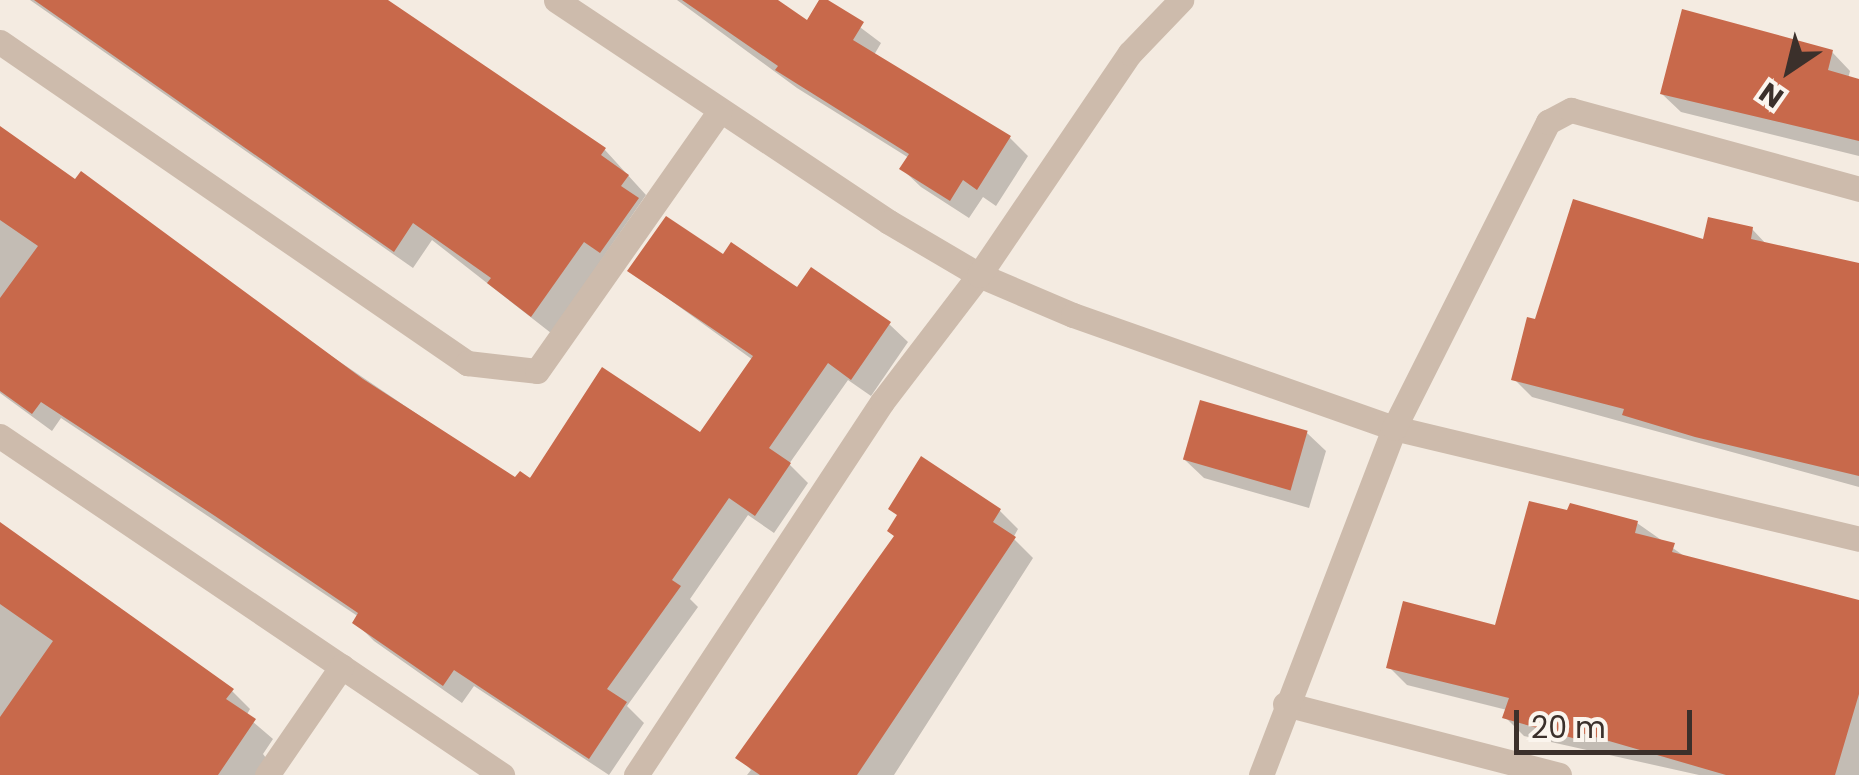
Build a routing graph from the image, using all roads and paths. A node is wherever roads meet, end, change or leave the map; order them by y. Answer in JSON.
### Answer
{"nodes":[{"id":1,"x":556,"y":0,"type":"edge"},
{"id":2,"x":1181,"y":0,"type":"edge"},
{"id":3,"x":0,"y":42,"type":"edge"},
{"id":4,"x":719,"y":112,"type":"junction"},
{"id":5,"x":1859,"y":190,"type":"edge"},
{"id":6,"x":980,"y":275,"type":"junction"},
{"id":7,"x":1394,"y":428,"type":"junction"},
{"id":8,"x":0,"y":436,"type":"edge"},
{"id":9,"x":1859,"y":539,"type":"edge"},
{"id":10,"x":342,"y":666,"type":"junction"},
{"id":11,"x":1285,"y":704,"type":"junction"},
{"id":12,"x":267,"y":775,"type":"edge"},
{"id":13,"x":502,"y":775,"type":"edge"},
{"id":14,"x":636,"y":775,"type":"edge"},
{"id":15,"x":1262,"y":775,"type":"edge"},
{"id":16,"x":1560,"y":775,"type":"edge"}],
"edges":[{"from":1,"to":4,"type":"street"},
{"from":2,"to":6,"type":"street"},
{"from":3,"to":4,"type":"street"},
{"from":4,"to":6,"type":"street"},
{"from":5,"to":7,"type":"street"},
{"from":6,"to":7,"type":"street"},
{"from":6,"to":14,"type":"street"},
{"from":7,"to":9,"type":"street"},
{"from":7,"to":11,"type":"street"},
{"from":8,"to":10,"type":"street"},
{"from":10,"to":12,"type":"street"},
{"from":10,"to":13,"type":"street"},
{"from":11,"to":15,"type":"street"},
{"from":11,"to":16,"type":"street"}]}
